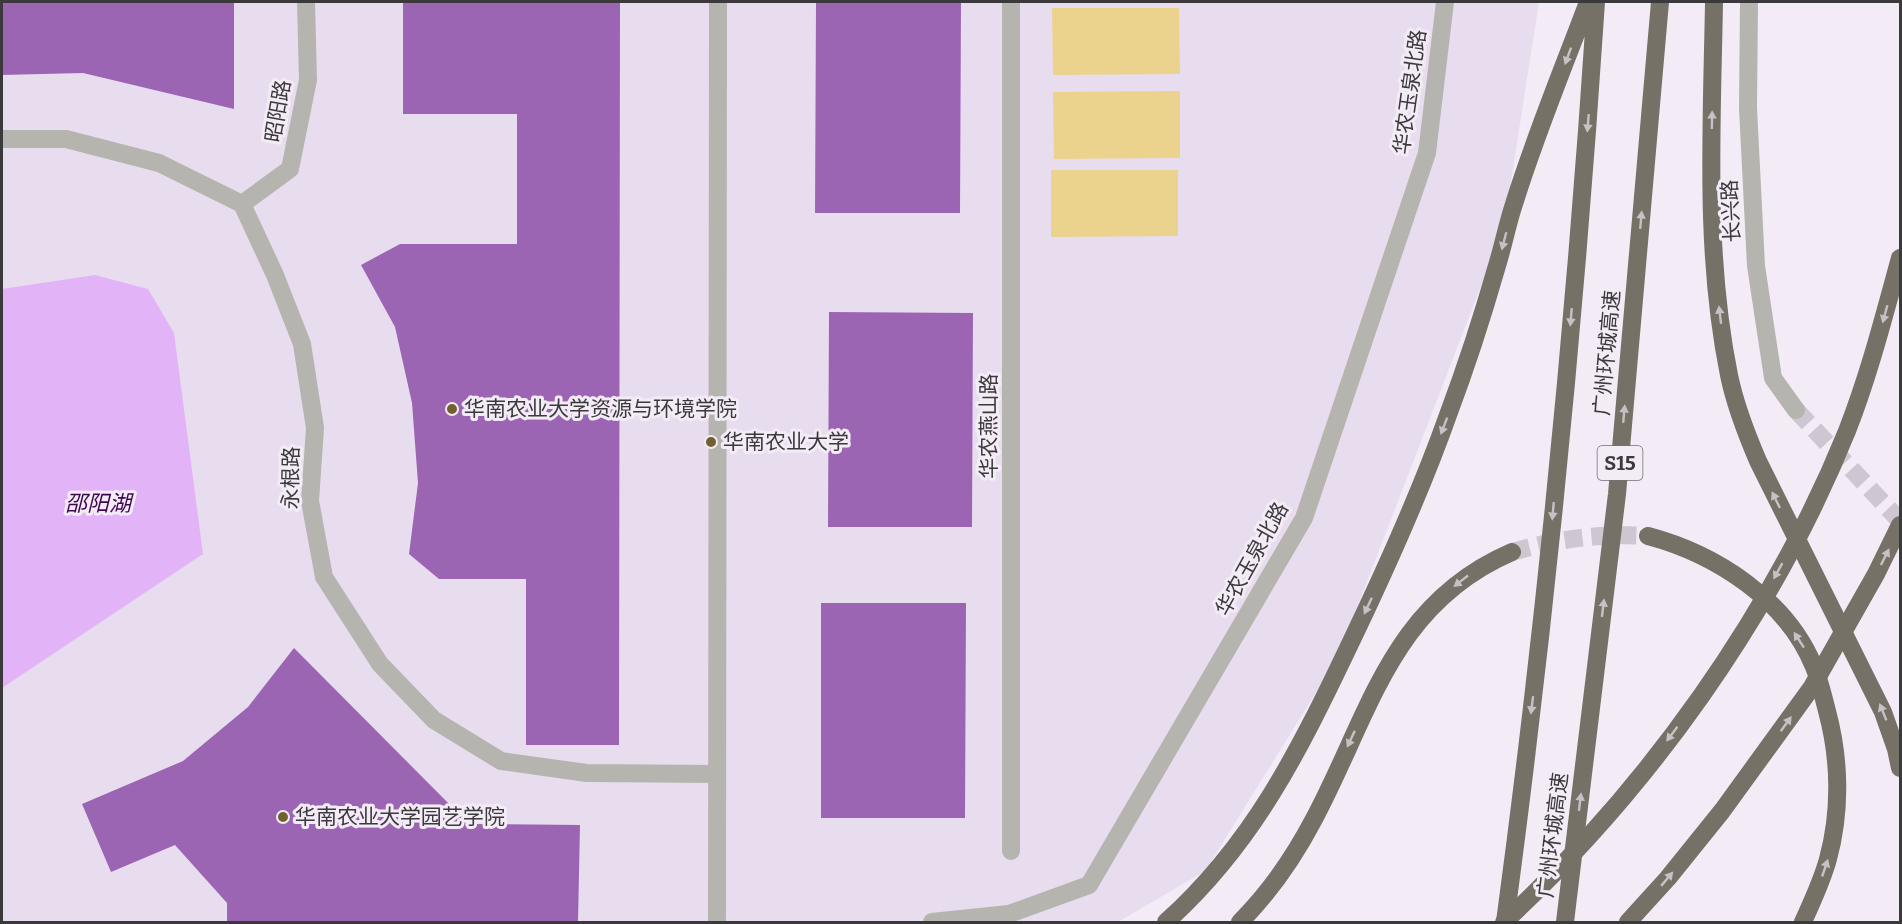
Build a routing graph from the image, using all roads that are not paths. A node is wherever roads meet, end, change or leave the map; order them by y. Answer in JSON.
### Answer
{"nodes":[{"id":1,"x":306,"y":2,"type":"edge"},
{"id":2,"x":718,"y":2,"type":"edge"},
{"id":3,"x":1011,"y":2,"type":"edge"},
{"id":4,"x":1445,"y":2,"type":"edge"},
{"id":5,"x":1588,"y":2,"type":"edge"},
{"id":6,"x":1596,"y":2,"type":"edge"},
{"id":7,"x":1660,"y":2,"type":"edge"},
{"id":8,"x":1714,"y":2,"type":"edge"},
{"id":9,"x":1749,"y":2,"type":"edge"},
{"id":10,"x":2,"y":140,"type":"edge"},
{"id":11,"x":242,"y":204,"type":"junction"},
{"id":12,"x":1900,"y":258,"type":"edge"},
{"id":13,"x":1796,"y":410,"type":"tunnel mouth"},
{"id":14,"x":1900,"y":525,"type":"edge"},
{"id":15,"x":1648,"y":536,"type":"tunnel mouth"},
{"id":16,"x":1512,"y":552,"type":"tunnel mouth"},
{"id":17,"x":1900,"y":768,"type":"edge"},
{"id":18,"x":717,"y":774,"type":"junction"},
{"id":19,"x":1011,"y":851,"type":"dead end"},
{"id":20,"x":717,"y":922,"type":"edge"},
{"id":21,"x":932,"y":922,"type":"edge"},
{"id":22,"x":1166,"y":922,"type":"edge"},
{"id":23,"x":1240,"y":922,"type":"edge"},
{"id":24,"x":1504,"y":922,"type":"edge"},
{"id":25,"x":1565,"y":922,"type":"edge"},
{"id":26,"x":1628,"y":922,"type":"edge"},
{"id":27,"x":1803,"y":922,"type":"edge"}],
"edges":[{"from":1,"to":11,"type":"street","name":"昭阳路"},
{"from":2,"to":18,"type":"street"},
{"from":3,"to":19,"type":"street","name":"华农燕山路"},
{"from":4,"to":21,"type":"street","name":"华农玉泉北路"},
{"from":5,"to":22,"type":"highway","one_way":true},
{"from":6,"to":24,"type":"highway","name":"广州环城高速","one_way":true},
{"from":25,"to":7,"type":"highway","name":"广州环城高速","number":"S15","one_way":true},
{"from":17,"to":8,"type":"highway","one_way":true},
{"from":9,"to":13,"type":"street","name":"长兴路"},
{"from":10,"to":11,"type":"street"},
{"from":11,"to":18,"type":"street","name":"永根路"},
{"from":12,"to":24,"type":"highway","one_way":true,"bridge":true},
{"from":26,"to":14,"type":"highway","one_way":true,"bridge":true},
{"from":27,"to":15,"type":"highway","one_way":true},
{"from":16,"to":23,"type":"highway","one_way":true},
{"from":18,"to":20,"type":"street"}]}
